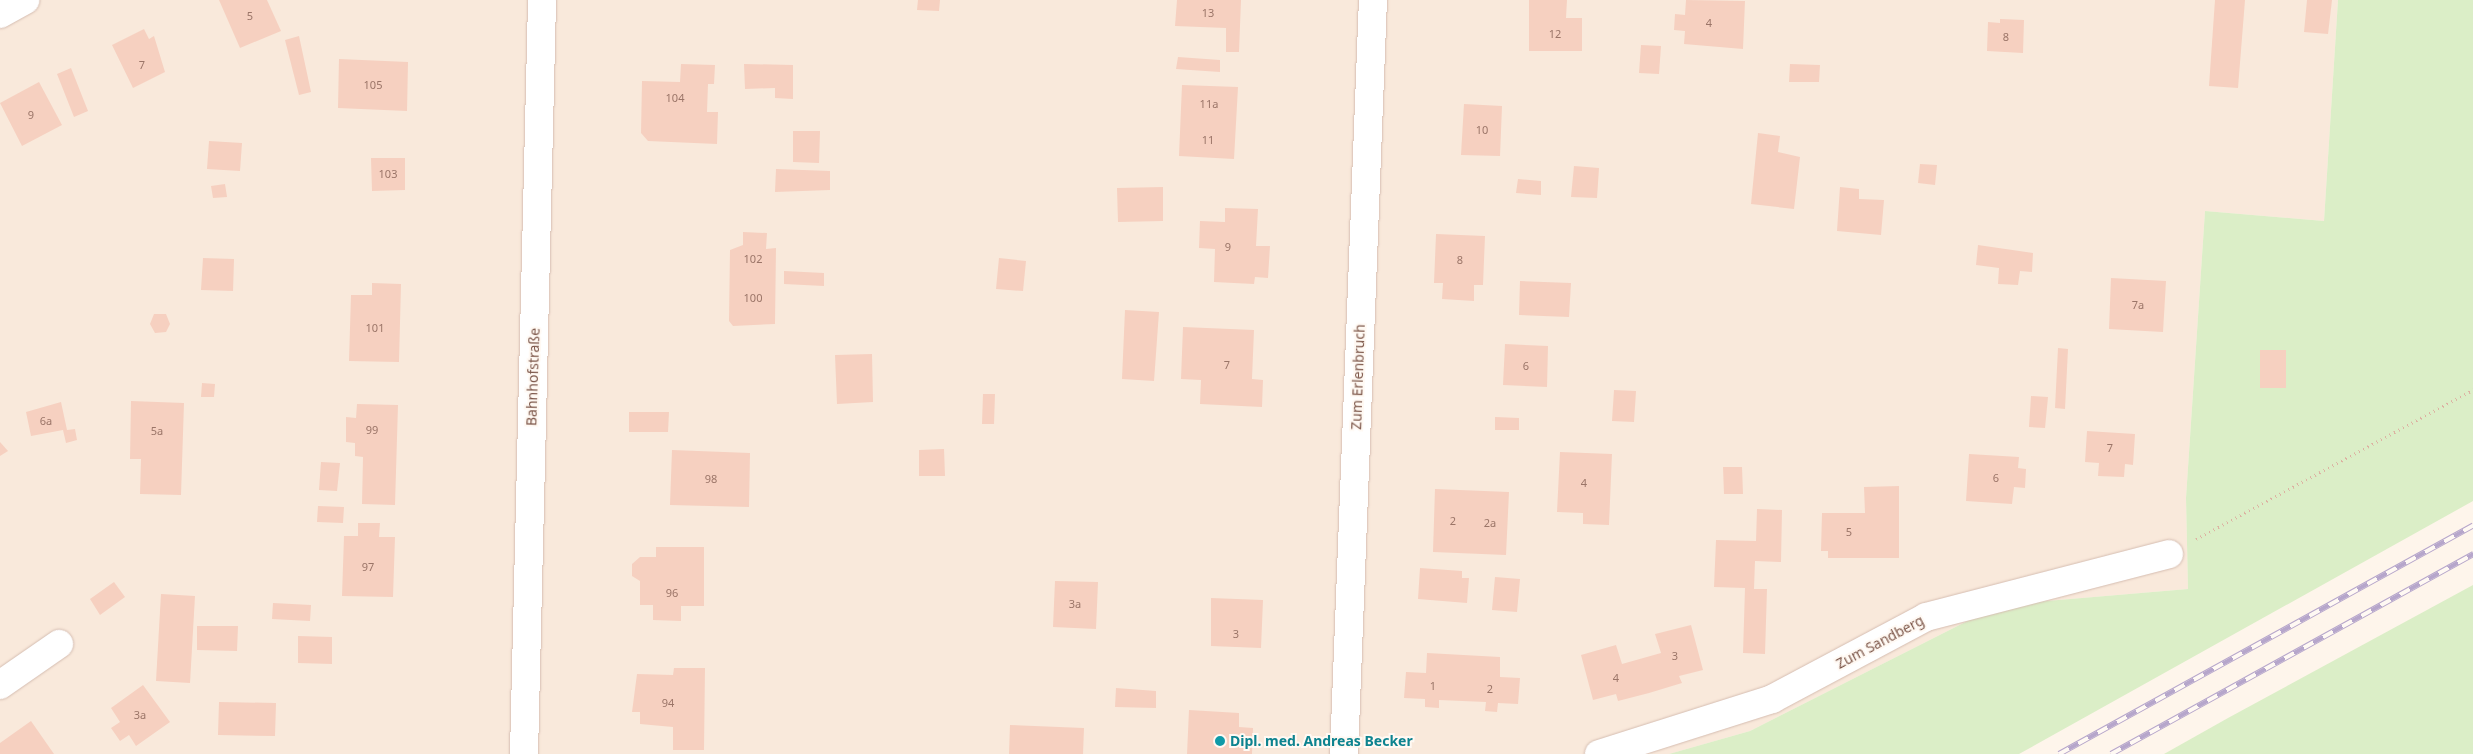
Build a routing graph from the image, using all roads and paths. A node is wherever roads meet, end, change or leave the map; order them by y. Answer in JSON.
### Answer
{"nodes":[{"id":1,"x":25,"y":0,"type":"edge"},
{"id":2,"x":542,"y":0,"type":"edge"},
{"id":3,"x":1373,"y":0,"type":"edge"},
{"id":4,"x":0,"y":14,"type":"edge"},
{"id":5,"x":2473,"y":390,"type":"edge"},
{"id":6,"x":2169,"y":554,"type":"joint"},
{"id":7,"x":59,"y":644,"type":"dead end"},
{"id":8,"x":0,"y":685,"type":"edge"},
{"id":9,"x":524,"y":754,"type":"edge"},
{"id":10,"x":1344,"y":754,"type":"edge"},
{"id":11,"x":1599,"y":754,"type":"edge"}],
"edges":[{"from":1,"to":4,"type":"street"},
{"from":2,"to":9,"type":"street","name":"Bahnhofstraße"},
{"from":3,"to":10,"type":"street","name":"Zum Erlenbruch"},
{"from":5,"to":6,"type":"path"},
{"from":6,"to":11,"type":"street","name":"Zum Sandberg"},
{"from":7,"to":8,"type":"street"}]}
